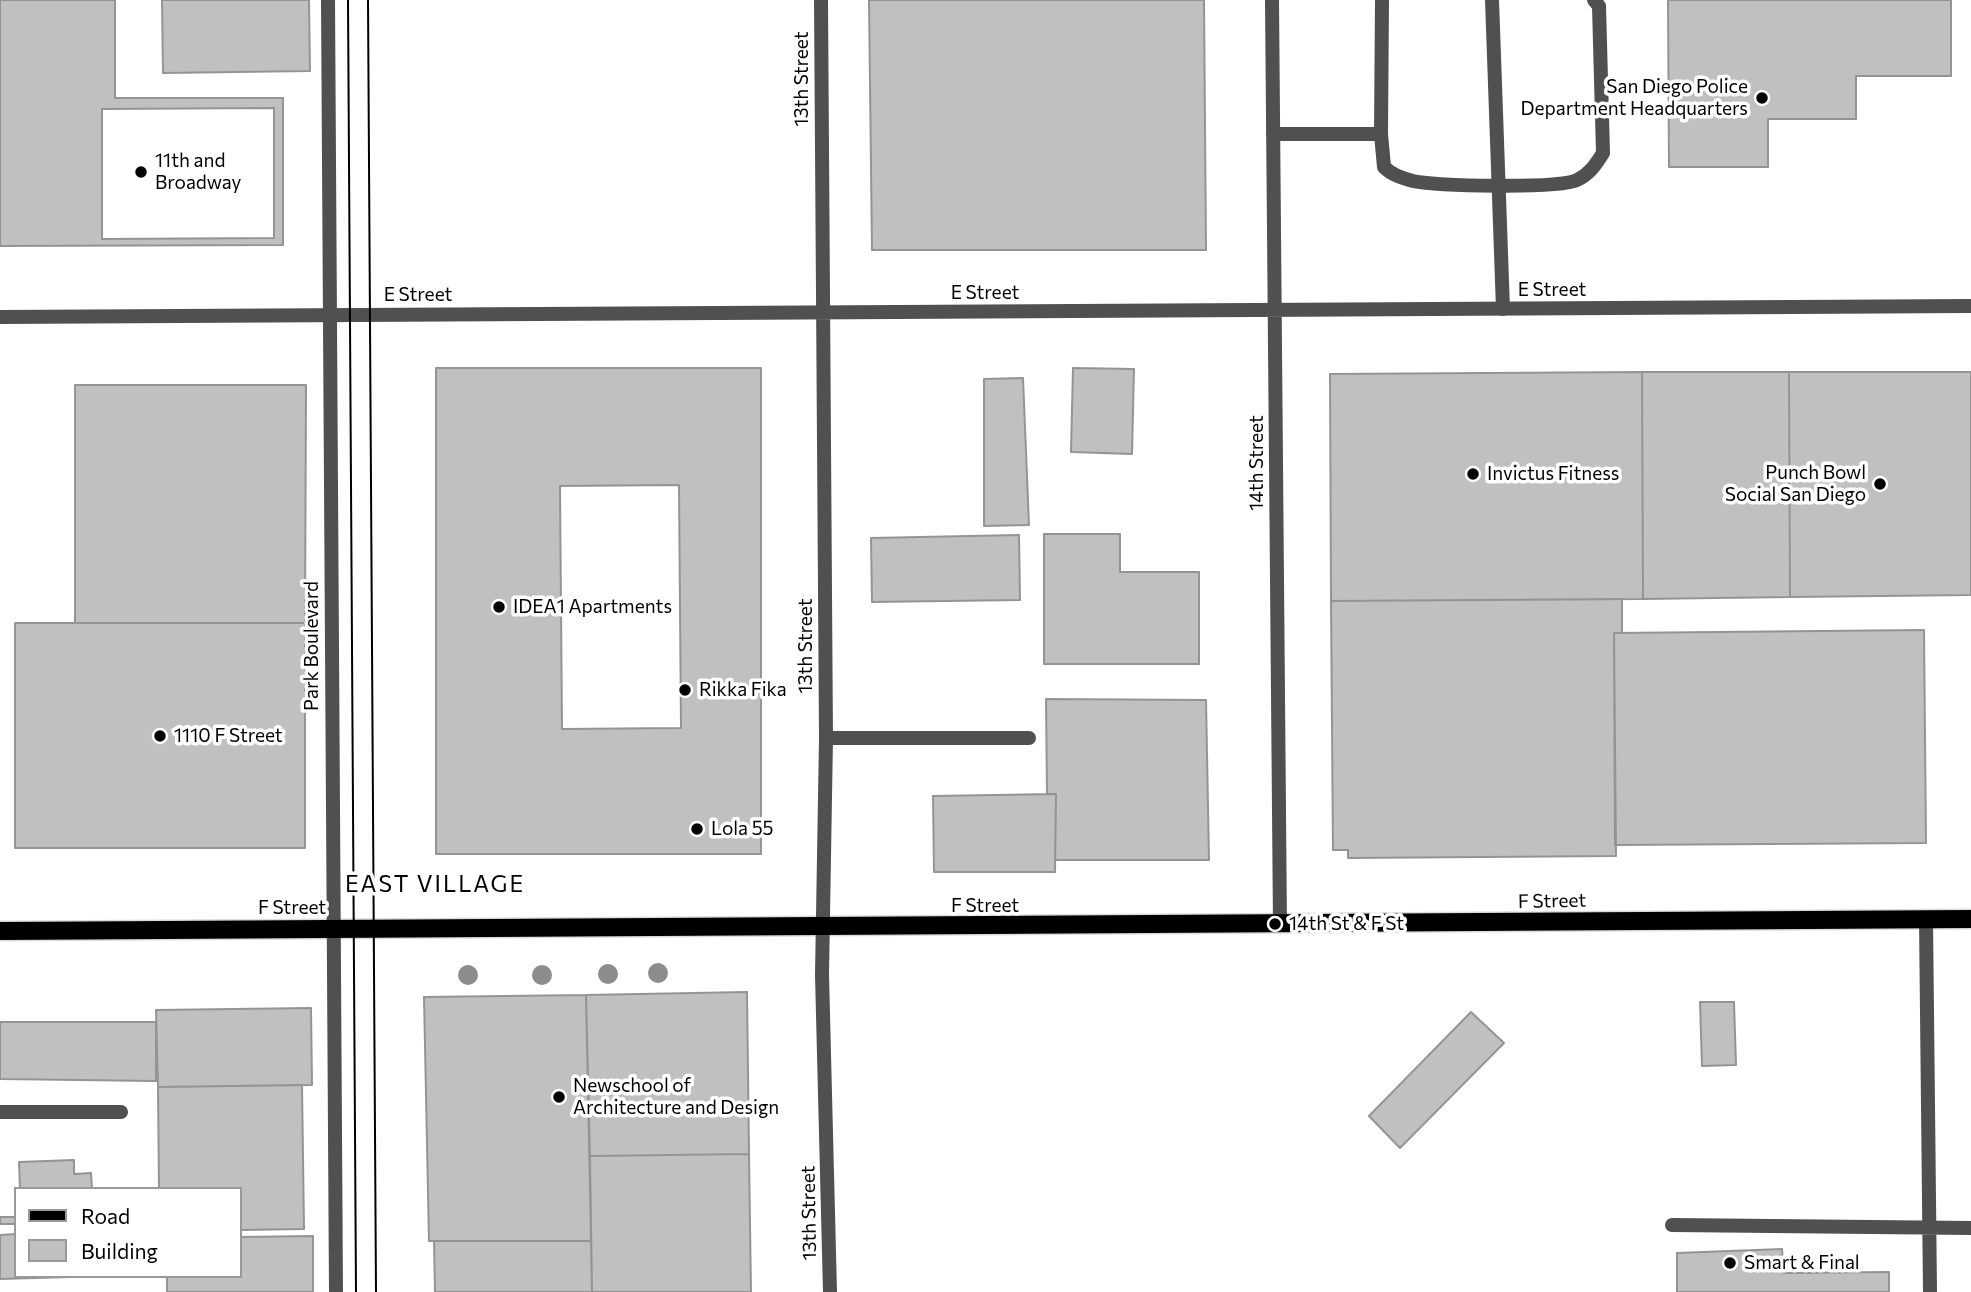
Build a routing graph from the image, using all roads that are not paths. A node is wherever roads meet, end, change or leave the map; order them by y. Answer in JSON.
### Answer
{"nodes":[{"id":1,"x":328,"y":0,"type":"edge"},
{"id":2,"x":821,"y":0,"type":"edge"},
{"id":3,"x":1272,"y":0,"type":"edge"},
{"id":4,"x":1382,"y":0,"type":"edge"},
{"id":5,"x":1492,"y":0,"type":"edge"},
{"id":6,"x":1594,"y":0,"type":"edge"},
{"id":7,"x":1273,"y":134,"type":"junction"},
{"id":8,"x":1381,"y":134,"type":"junction"},
{"id":9,"x":1499,"y":186,"type":"junction"},
{"id":10,"x":1971,"y":306,"type":"edge"},
{"id":11,"x":1503,"y":309,"type":"junction"},
{"id":12,"x":1275,"y":311,"type":"junction"},
{"id":13,"x":824,"y":312,"type":"junction"},
{"id":14,"x":330,"y":315,"type":"junction"},
{"id":15,"x":0,"y":317,"type":"edge"},
{"id":16,"x":826,"y":738,"type":"junction"},
{"id":17,"x":1029,"y":738,"type":"dead end"},
{"id":18,"x":1926,"y":919,"type":"junction"},
{"id":19,"x":1971,"y":919,"type":"edge"},
{"id":20,"x":1280,"y":925,"type":"junction"},
{"id":21,"x":824,"y":927,"type":"junction"},
{"id":22,"x":334,"y":929,"type":"junction"},
{"id":23,"x":0,"y":931,"type":"edge"},
{"id":24,"x":0,"y":1112,"type":"edge"},
{"id":25,"x":121,"y":1112,"type":"dead end"},
{"id":26,"x":1672,"y":1225,"type":"dead end"},
{"id":27,"x":1929,"y":1228,"type":"junction"},
{"id":28,"x":1971,"y":1228,"type":"edge"},
{"id":29,"x":336,"y":1292,"type":"edge"},
{"id":30,"x":830,"y":1292,"type":"edge"},
{"id":31,"x":1930,"y":1292,"type":"edge"}],
"edges":[{"from":1,"to":14,"type":"street","name":"Park Boulevard"},
{"from":2,"to":13,"type":"street","name":"13th Street"},
{"from":3,"to":7,"type":"street","name":"14th Street"},
{"from":4,"to":8,"type":"street"},
{"from":5,"to":9,"type":"street"},
{"from":6,"to":9,"type":"street"},
{"from":7,"to":8,"type":"street"},
{"from":7,"to":12,"type":"street","name":"14th Street"},
{"from":8,"to":9,"type":"street"},
{"from":9,"to":11,"type":"street"},
{"from":10,"to":11,"type":"street","name":"E Street"},
{"from":11,"to":12,"type":"street","name":"E Street"},
{"from":12,"to":13,"type":"street","name":"E Street"},
{"from":12,"to":20,"type":"street","name":"14th Street"},
{"from":13,"to":14,"type":"street","name":"E Street"},
{"from":13,"to":16,"type":"street","name":"13th Street"},
{"from":14,"to":15,"type":"street","name":"E Street"},
{"from":14,"to":22,"type":"street","name":"Park Boulevard"},
{"from":16,"to":17,"type":"street"},
{"from":16,"to":21,"type":"street","name":"13th Street"},
{"from":18,"to":19,"type":"main road","name":"F Street"},
{"from":18,"to":20,"type":"main road","name":"F Street"},
{"from":18,"to":27,"type":"street"},
{"from":20,"to":21,"type":"main road","name":"F Street"},
{"from":21,"to":22,"type":"main road","name":"F Street"},
{"from":21,"to":30,"type":"street","name":"13th Street"},
{"from":22,"to":23,"type":"main road","name":"F Street"},
{"from":22,"to":29,"type":"street","name":"Park Boulevard"},
{"from":24,"to":25,"type":"street"},
{"from":26,"to":27,"type":"street"},
{"from":27,"to":28,"type":"street"},
{"from":27,"to":31,"type":"street"}]}
